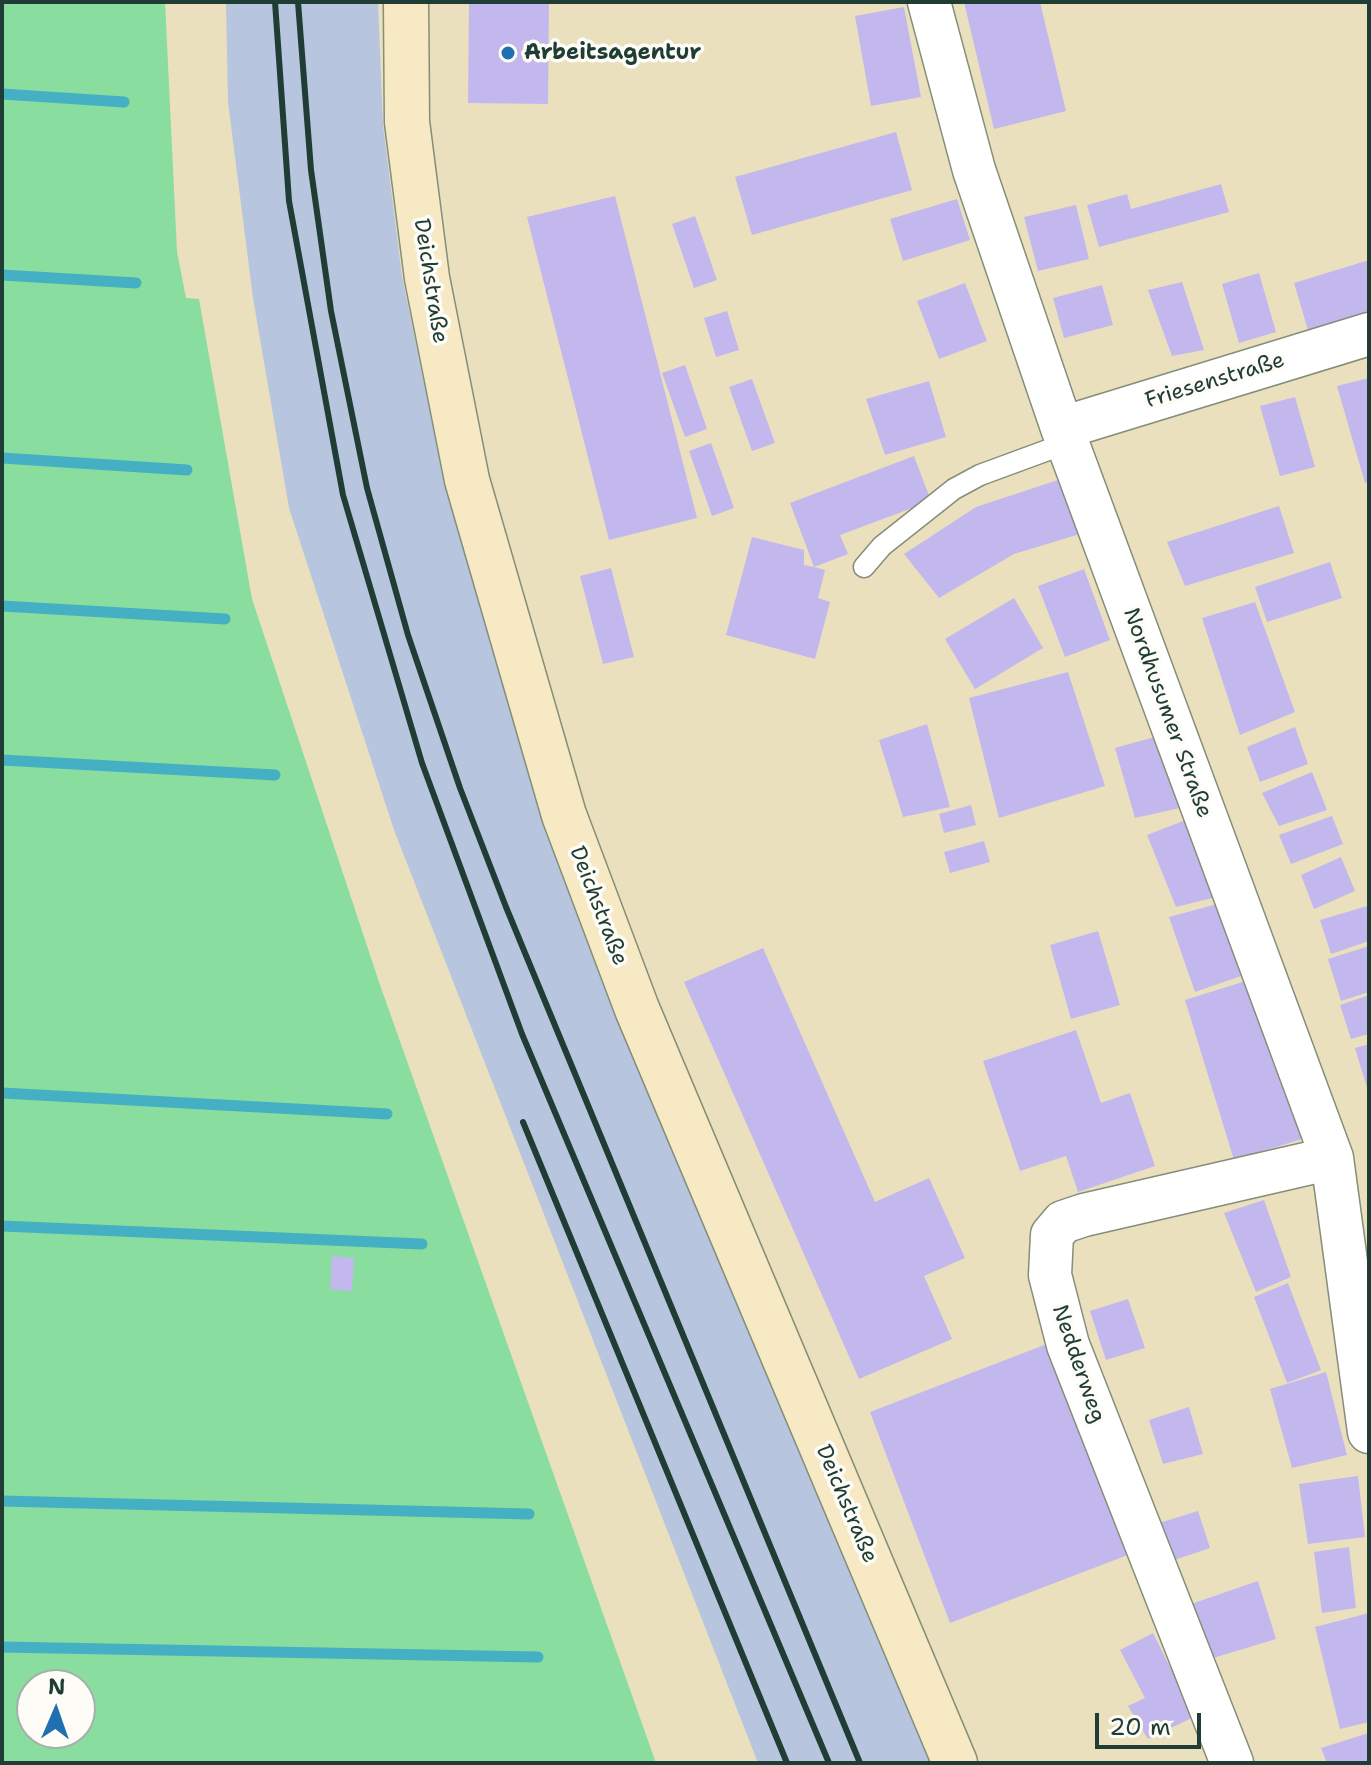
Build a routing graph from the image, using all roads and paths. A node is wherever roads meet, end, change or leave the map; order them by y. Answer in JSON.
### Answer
{"nodes":[{"id":1,"x":406,"y":2,"type":"edge"},
{"id":2,"x":929,"y":2,"type":"edge"},
{"id":3,"x":1369,"y":334,"type":"edge"},
{"id":4,"x":1065,"y":436,"type":"junction"},
{"id":5,"x":864,"y":567,"type":"dead end"},
{"id":6,"x":1332,"y":1158,"type":"junction"},
{"id":7,"x":1369,"y":1432,"type":"edge"},
{"id":8,"x":955,"y":1763,"type":"edge"},
{"id":9,"x":1232,"y":1763,"type":"edge"}],
"edges":[{"from":1,"to":8,"type":"main road","name":"Deichstraße"},
{"from":2,"to":4,"type":"street","name":"Nordhusumer Straße"},
{"from":3,"to":4,"type":"street","name":"Friesenstraße"},
{"from":4,"to":5,"type":"lane"},
{"from":4,"to":6,"type":"street","name":"Nordhusumer Straße"},
{"from":6,"to":7,"type":"street","name":"Nordhusumer Straße"},
{"from":6,"to":9,"type":"street","name":"Nedderweg"}]}
